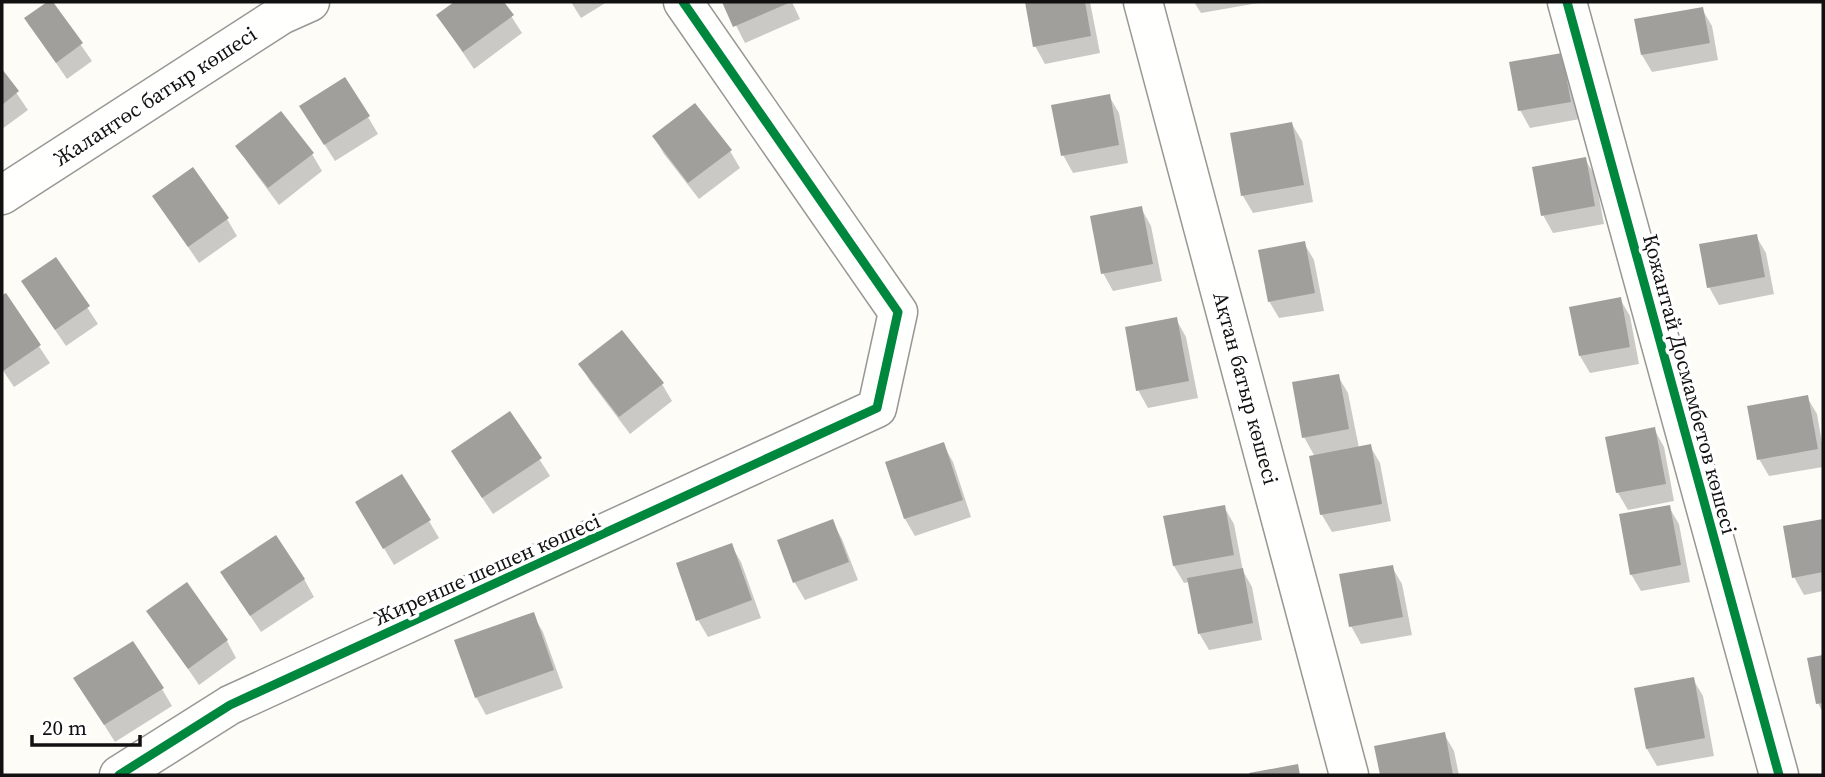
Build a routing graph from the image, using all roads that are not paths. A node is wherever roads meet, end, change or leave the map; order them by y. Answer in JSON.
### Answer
{"nodes":[{"id":1,"x":683,"y":2,"type":"edge"},
{"id":2,"x":1143,"y":2,"type":"edge"},
{"id":3,"x":1567,"y":2,"type":"edge"},
{"id":4,"x":289,"y":6,"type":"edge"},
{"id":5,"x":2,"y":195,"type":"edge"},
{"id":6,"x":119,"y":775,"type":"edge"},
{"id":7,"x":1349,"y":775,"type":"edge"},
{"id":8,"x":1779,"y":775,"type":"edge"}],
"edges":[{"from":1,"to":6,"type":"street","name":"Жиренше шешен көшесі"},
{"from":2,"to":7,"type":"street","name":"Ақтан батыр көшесі"},
{"from":3,"to":8,"type":"street","name":"Қожантай Досмамбетов көшесі"},
{"from":4,"to":5,"type":"street","name":"Жалаңтөс батыр көшесі"}]}
